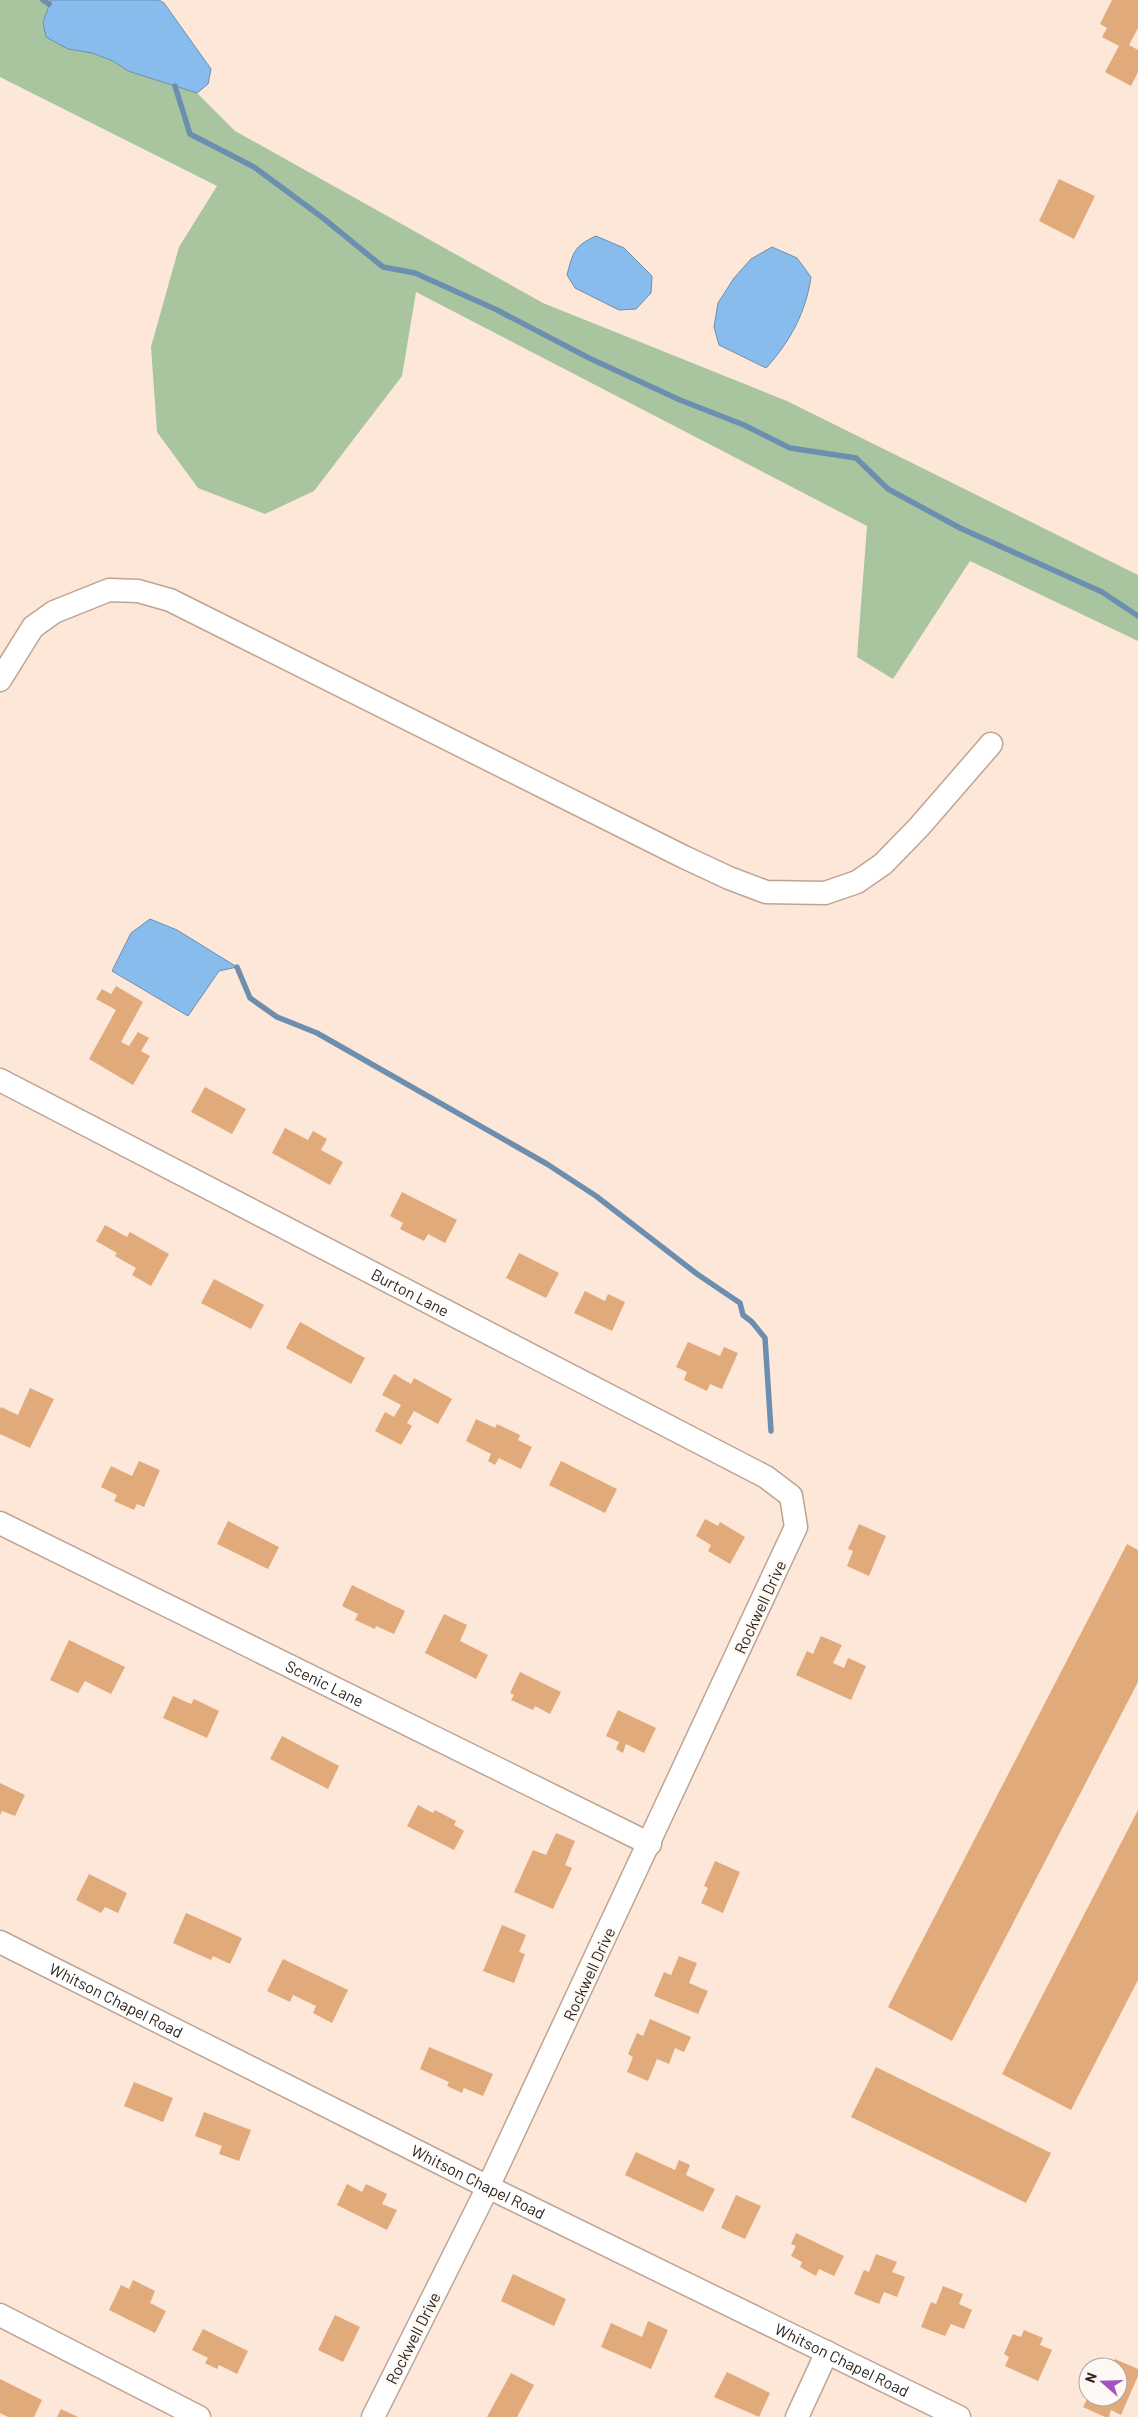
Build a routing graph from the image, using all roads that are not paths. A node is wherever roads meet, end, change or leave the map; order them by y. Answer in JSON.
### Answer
{"nodes":[{"id":1,"x":0,"y":680,"type":"edge"},
{"id":2,"x":991,"y":744,"type":"dead end"},
{"id":3,"x":0,"y":1080,"type":"edge"},
{"id":4,"x":0,"y":1523,"type":"edge"},
{"id":5,"x":796,"y":1527,"type":"joint"},
{"id":6,"x":650,"y":1844,"type":"junction"},
{"id":7,"x":0,"y":1942,"type":"edge"},
{"id":8,"x":488,"y":2187,"type":"junction"},
{"id":9,"x":0,"y":2315,"type":"edge"},
{"id":10,"x":827,"y":2352,"type":"junction"},
{"id":11,"x":199,"y":2417,"type":"edge"},
{"id":12,"x":373,"y":2417,"type":"edge"},
{"id":13,"x":797,"y":2417,"type":"edge"},
{"id":14,"x":959,"y":2417,"type":"edge"}],
"edges":[{"from":1,"to":2,"type":"street"},
{"from":3,"to":5,"type":"street","name":"Burton Lane"},
{"from":4,"to":6,"type":"street","name":"Scenic Lane"},
{"from":5,"to":6,"type":"street","name":"Rockwell Drive"},
{"from":6,"to":8,"type":"street","name":"Rockwell Drive"},
{"from":7,"to":8,"type":"street","name":"Whitson Chapel Road"},
{"from":8,"to":10,"type":"street","name":"Whitson Chapel Road"},
{"from":8,"to":12,"type":"street","name":"Rockwell Drive"},
{"from":9,"to":11,"type":"street"},
{"from":10,"to":13,"type":"street"},
{"from":10,"to":14,"type":"street","name":"Whitson Chapel Road"}]}
